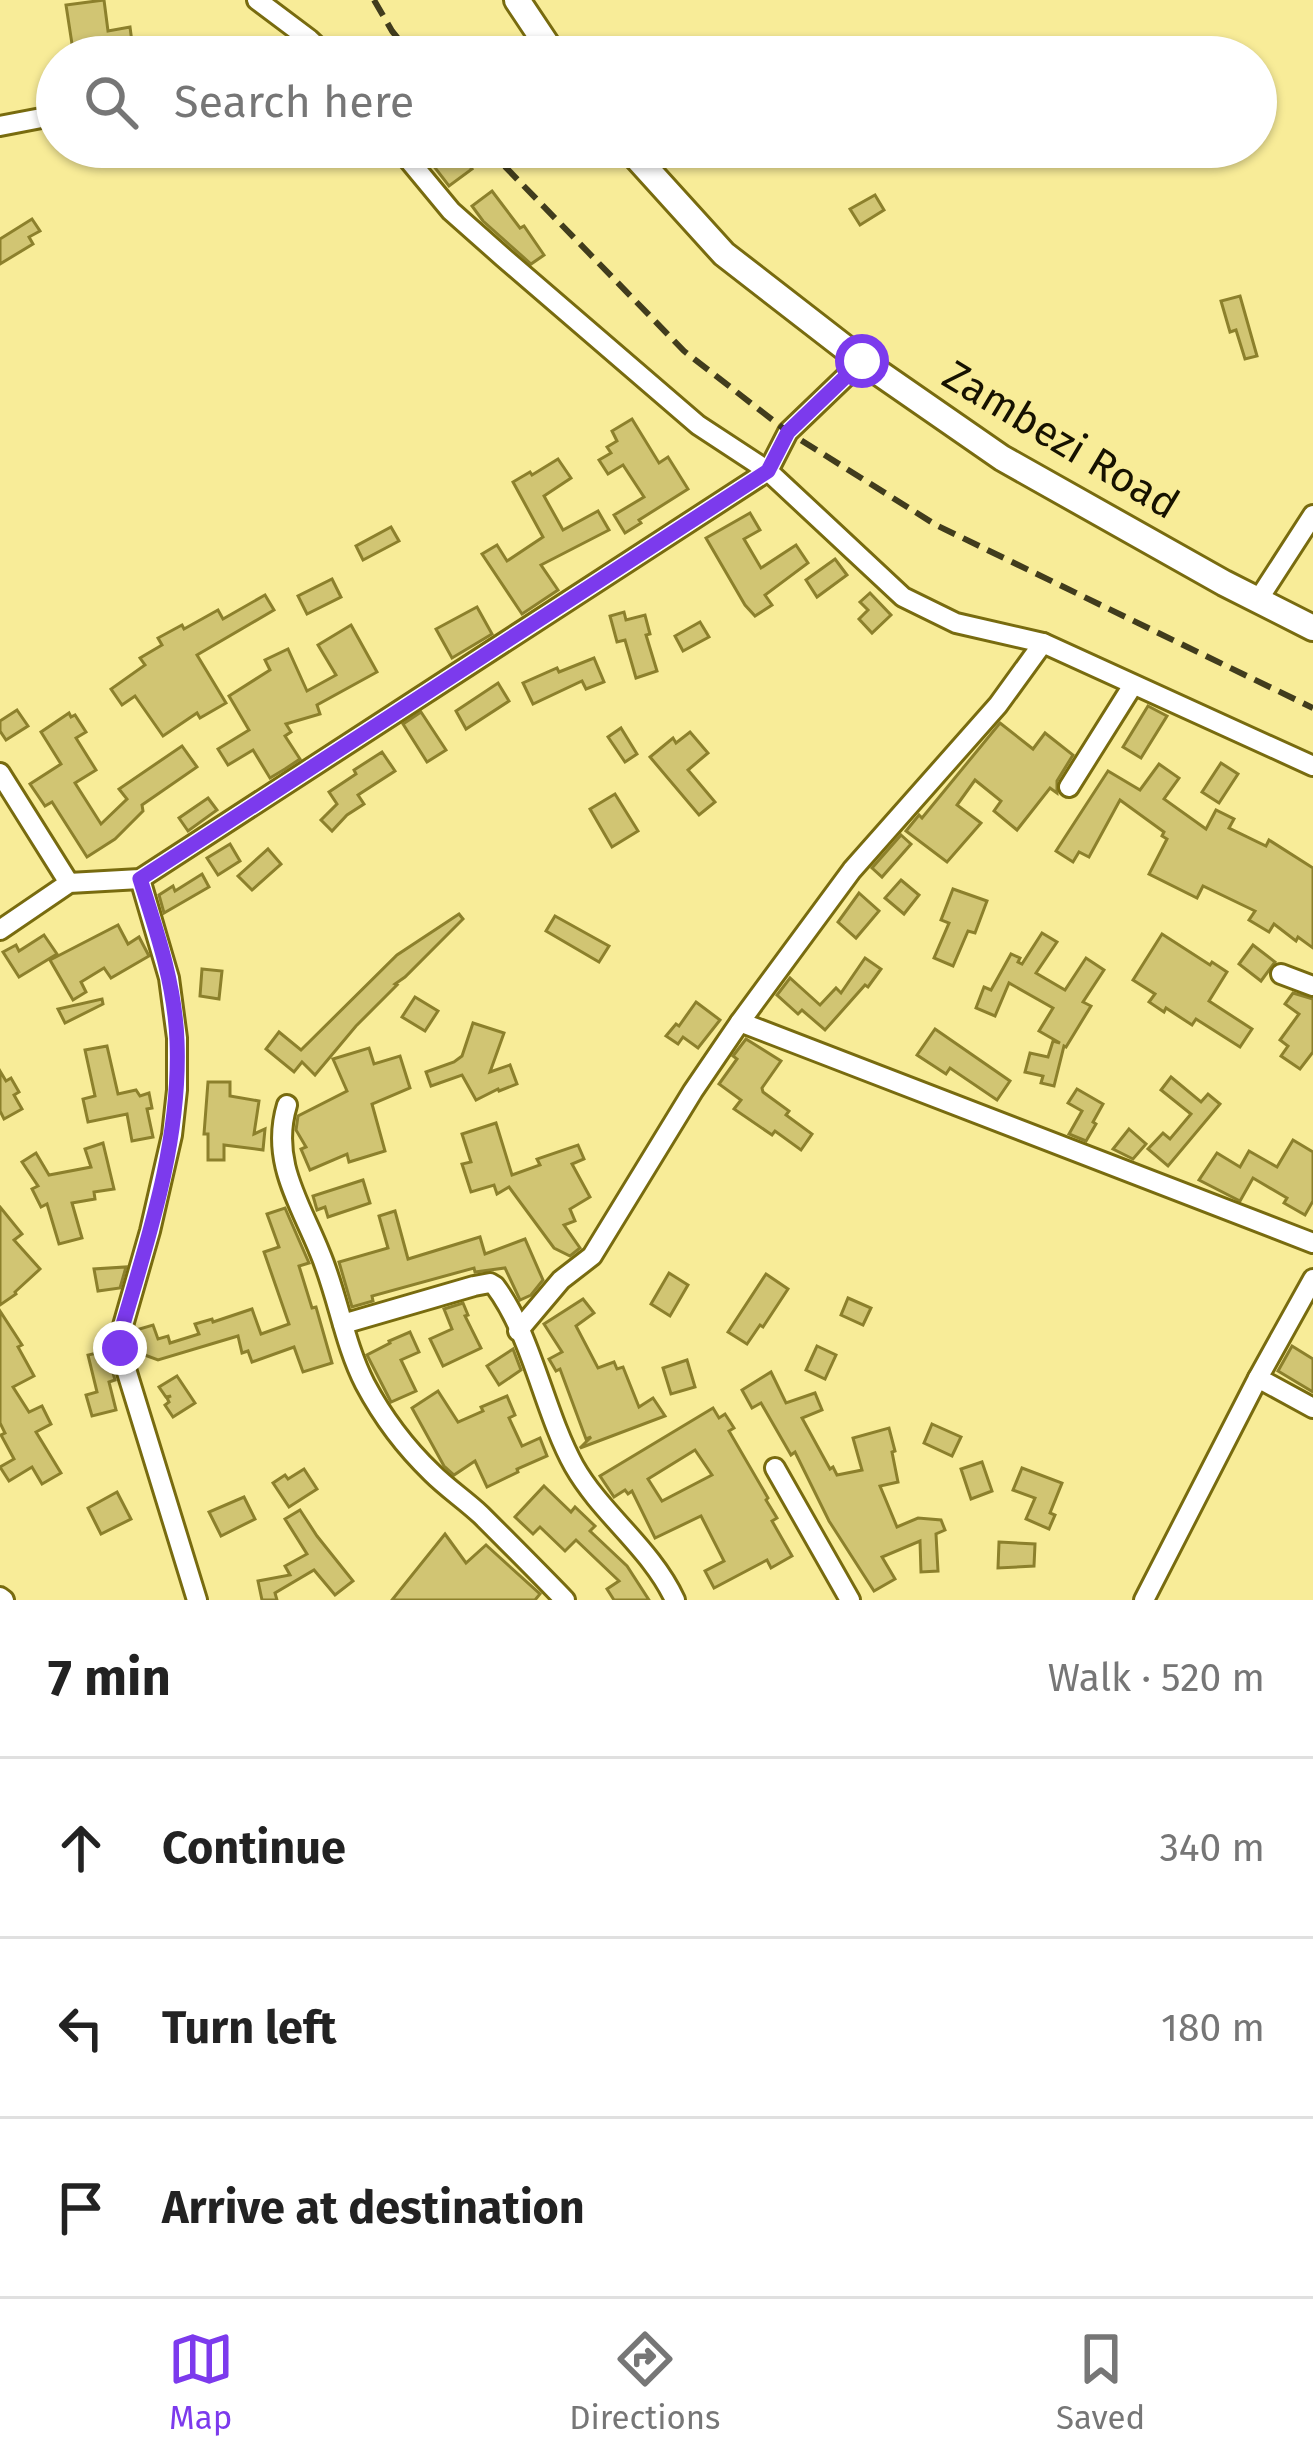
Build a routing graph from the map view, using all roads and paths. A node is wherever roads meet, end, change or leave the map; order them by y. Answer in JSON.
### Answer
{"nodes":[{"id":1,"x":256,"y":0,"type":"edge"},
{"id":2,"x":517,"y":0,"type":"edge"},
{"id":3,"x":305,"y":36,"type":"edge"},
{"id":4,"x":541,"y":36,"type":"edge"},
{"id":5,"x":36,"y":119,"type":"edge"},
{"id":6,"x":0,"y":126,"type":"edge"},
{"id":7,"x":415,"y":168,"type":"edge"},
{"id":8,"x":646,"y":168,"type":"edge"},
{"id":9,"x":862,"y":361,"type":"junction"},
{"id":10,"x":768,"y":471,"type":"junction"},
{"id":11,"x":1313,"y":515,"type":"edge"},
{"id":12,"x":1258,"y":600,"type":"junction"},
{"id":13,"x":1313,"y":628,"type":"edge"},
{"id":14,"x":1042,"y":643,"type":"junction"},
{"id":15,"x":1133,"y":685,"type":"junction"},
{"id":16,"x":1313,"y":766,"type":"edge"},
{"id":17,"x":0,"y":773,"type":"edge"},
{"id":18,"x":1070,"y":787,"type":"dead end"},
{"id":19,"x":140,"y":879,"type":"junction"},
{"id":20,"x":69,"y":883,"type":"junction"},
{"id":21,"x":0,"y":930,"type":"edge"},
{"id":22,"x":1281,"y":974,"type":"dead end"},
{"id":23,"x":1313,"y":986,"type":"edge"},
{"id":24,"x":740,"y":1022,"type":"junction"},
{"id":25,"x":286,"y":1105,"type":"dead end"},
{"id":26,"x":1313,"y":1243,"type":"edge"},
{"id":27,"x":1313,"y":1279,"type":"edge"},
{"id":28,"x":343,"y":1324,"type":"junction"},
{"id":29,"x":518,"y":1331,"type":"junction"},
{"id":30,"x":1258,"y":1378,"type":"junction"},
{"id":31,"x":1313,"y":1408,"type":"edge"},
{"id":32,"x":775,"y":1468,"type":"dead end"},
{"id":33,"x":196,"y":1600,"type":"edge"},
{"id":34,"x":566,"y":1600,"type":"edge"},
{"id":35,"x":675,"y":1600,"type":"edge"},
{"id":36,"x":850,"y":1600,"type":"edge"},
{"id":37,"x":1144,"y":1600,"type":"edge"}],
"edges":[{"from":1,"to":3,"type":"street"},
{"from":2,"to":4,"type":"main road"},
{"from":5,"to":6,"type":"street"},
{"from":7,"to":10,"type":"street"},
{"from":8,"to":9,"type":"main road","name":"Zambezi Road"},
{"from":9,"to":10,"type":"street"},
{"from":9,"to":12,"type":"main road","name":"Zambezi Road"},
{"from":10,"to":14,"type":"street"},
{"from":10,"to":19,"type":"street"},
{"from":11,"to":12,"type":"street"},
{"from":12,"to":13,"type":"main road","name":"Zambezi Road"},
{"from":14,"to":15,"type":"street"},
{"from":14,"to":24,"type":"street"},
{"from":15,"to":16,"type":"street"},
{"from":15,"to":18,"type":"street"},
{"from":17,"to":20,"type":"street"},
{"from":19,"to":20,"type":"street"},
{"from":19,"to":33,"type":"street"},
{"from":20,"to":21,"type":"street"},
{"from":22,"to":23,"type":"street"},
{"from":24,"to":26,"type":"street"},
{"from":24,"to":29,"type":"street"},
{"from":25,"to":28,"type":"street"},
{"from":27,"to":30,"type":"street"},
{"from":28,"to":29,"type":"street"},
{"from":28,"to":34,"type":"street"},
{"from":29,"to":35,"type":"street"},
{"from":30,"to":31,"type":"street"},
{"from":30,"to":37,"type":"street"},
{"from":32,"to":36,"type":"street"}]}
